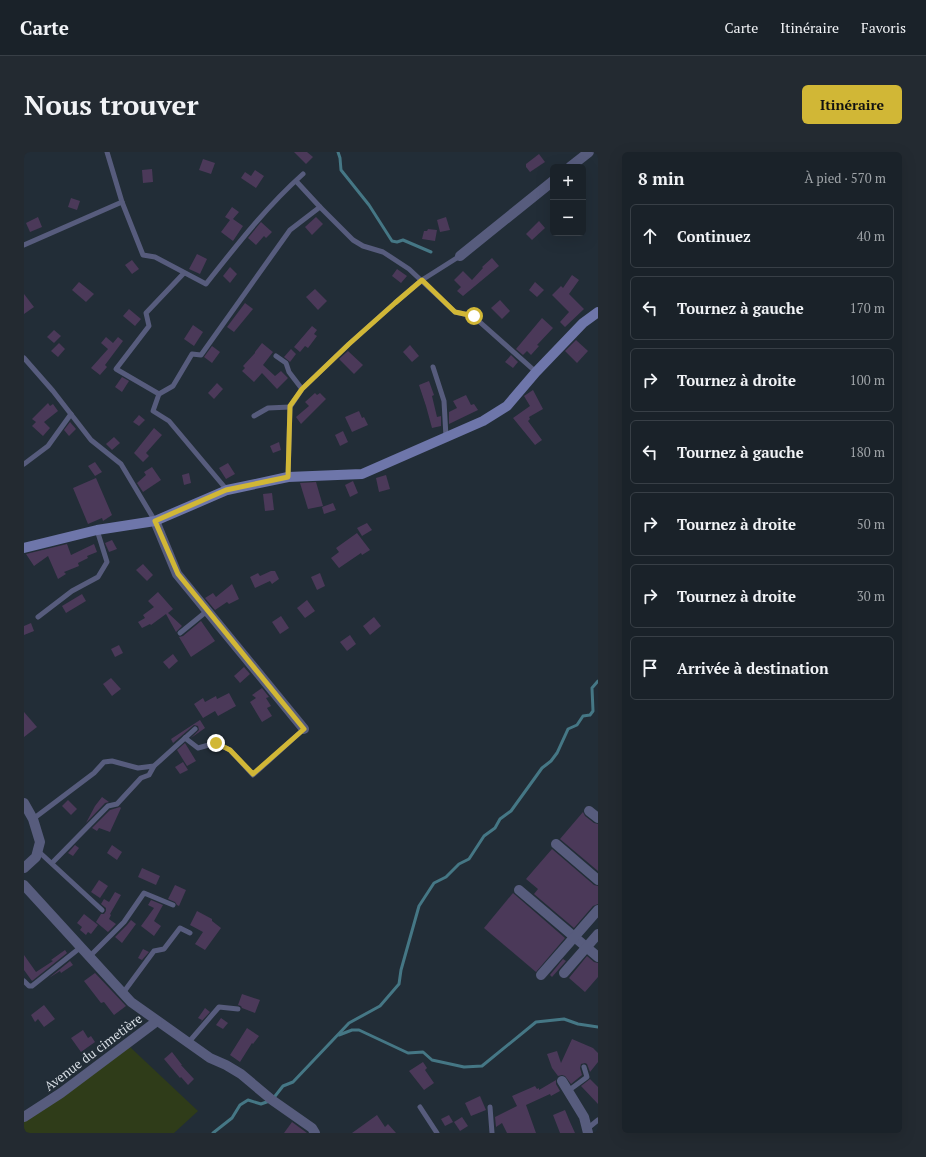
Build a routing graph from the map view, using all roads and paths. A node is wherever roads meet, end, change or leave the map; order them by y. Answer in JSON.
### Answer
{"nodes":[{"id":1,"x":107,"y":152,"type":"edge"},
{"id":2,"x":589,"y":152,"type":"edge"},
{"id":3,"x":574,"y":164,"type":"edge"},
{"id":4,"x":303,"y":174,"type":"dead end"},
{"id":5,"x":296,"y":181,"type":"junction"},
{"id":6,"x":550,"y":183,"type":"edge"},
{"id":7,"x":122,"y":202,"type":"junction"},
{"id":8,"x":320,"y":207,"type":"junction"},
{"id":9,"x":24,"y":245,"type":"edge"},
{"id":10,"x":460,"y":256,"type":"joint"},
{"id":11,"x":184,"y":273,"type":"junction"},
{"id":12,"x":422,"y":280,"type":"junction"},
{"id":13,"x":598,"y":312,"type":"edge"},
{"id":14,"x":276,"y":356,"type":"dead end"},
{"id":15,"x":24,"y":358,"type":"edge"},
{"id":16,"x":433,"y":367,"type":"dead end"},
{"id":17,"x":536,"y":372,"type":"junction"},
{"id":18,"x":302,"y":389,"type":"junction"},
{"id":19,"x":160,"y":394,"type":"junction"},
{"id":20,"x":290,"y":406,"type":"junction"},
{"id":21,"x":71,"y":414,"type":"junction"},
{"id":22,"x":254,"y":416,"type":"dead end"},
{"id":23,"x":446,"y":437,"type":"junction"},
{"id":24,"x":24,"y":464,"type":"edge"},
{"id":25,"x":288,"y":477,"type":"junction"},
{"id":26,"x":226,"y":490,"type":"junction"},
{"id":27,"x":155,"y":521,"type":"junction"},
{"id":28,"x":97,"y":530,"type":"junction"},
{"id":29,"x":24,"y":548,"type":"edge"},
{"id":30,"x":207,"y":611,"type":"junction"},
{"id":31,"x":38,"y":617,"type":"dead end"},
{"id":32,"x":180,"y":632,"type":"dead end"},
{"id":33,"x":195,"y":729,"type":"dead end"},
{"id":34,"x":304,"y":729,"type":"joint"},
{"id":35,"x":185,"y":738,"type":"junction"},
{"id":36,"x":154,"y":766,"type":"junction"},
{"id":37,"x":24,"y":803,"type":"edge"},
{"id":38,"x":589,"y":811,"type":"dead end"},
{"id":39,"x":598,"y":818,"type":"edge"},
{"id":40,"x":33,"y":819,"type":"junction"},
{"id":41,"x":556,"y":844,"type":"dead end"},
{"id":42,"x":38,"y":850,"type":"junction"},
{"id":43,"x":52,"y":863,"type":"junction"},
{"id":44,"x":24,"y":868,"type":"edge"},
{"id":45,"x":598,"y":880,"type":"edge"},
{"id":46,"x":24,"y":885,"type":"edge"},
{"id":47,"x":519,"y":890,"type":"dead end"},
{"id":48,"x":173,"y":905,"type":"dead end"},
{"id":49,"x":102,"y":910,"type":"dead end"},
{"id":50,"x":598,"y":910,"type":"edge"},
{"id":51,"x":190,"y":932,"type":"dead end"},
{"id":52,"x":598,"y":934,"type":"edge"},
{"id":53,"x":574,"y":937,"type":"junction"},
{"id":54,"x":82,"y":947,"type":"junction"},
{"id":55,"x":586,"y":947,"type":"junction"},
{"id":56,"x":90,"y":956,"type":"junction"},
{"id":57,"x":598,"y":958,"type":"edge"},
{"id":58,"x":564,"y":973,"type":"dead end"},
{"id":59,"x":542,"y":976,"type":"dead end"},
{"id":60,"x":24,"y":981,"type":"edge"},
{"id":61,"x":123,"y":992,"type":"junction"},
{"id":62,"x":238,"y":1009,"type":"dead end"},
{"id":63,"x":156,"y":1021,"type":"junction"},
{"id":64,"x":188,"y":1043,"type":"junction"},
{"id":65,"x":584,"y":1067,"type":"dead end"},
{"id":66,"x":562,"y":1081,"type":"dead end"},
{"id":67,"x":568,"y":1091,"type":"junction"},
{"id":68,"x":420,"y":1106,"type":"dead end"},
{"id":69,"x":490,"y":1107,"type":"dead end"},
{"id":70,"x":24,"y":1117,"type":"edge"},
{"id":71,"x":598,"y":1120,"type":"edge"},
{"id":72,"x":588,"y":1131,"type":"edge"},
{"id":73,"x":315,"y":1133,"type":"edge"},
{"id":74,"x":437,"y":1133,"type":"edge"},
{"id":75,"x":492,"y":1133,"type":"edge"}],
"edges":[{"from":1,"to":7,"type":"lane"},
{"from":2,"to":3,"type":"street"},
{"from":4,"to":5,"type":"lane"},
{"from":5,"to":8,"type":"lane"},
{"from":5,"to":11,"type":"lane"},
{"from":6,"to":10,"type":"street"},
{"from":7,"to":9,"type":"lane"},
{"from":7,"to":11,"type":"lane"},
{"from":8,"to":12,"type":"lane"},
{"from":8,"to":19,"type":"lane"},
{"from":10,"to":12,"type":"lane"},
{"from":11,"to":19,"type":"lane"},
{"from":12,"to":17,"type":"lane"},
{"from":12,"to":18,"type":"lane"},
{"from":13,"to":17,"type":"street"},
{"from":14,"to":18,"type":"lane"},
{"from":15,"to":21,"type":"lane"},
{"from":16,"to":23,"type":"lane"},
{"from":17,"to":23,"type":"street"},
{"from":18,"to":20,"type":"lane"},
{"from":19,"to":26,"type":"lane"},
{"from":20,"to":22,"type":"lane"},
{"from":20,"to":25,"type":"lane"},
{"from":21,"to":24,"type":"lane"},
{"from":21,"to":27,"type":"lane"},
{"from":23,"to":25,"type":"street"},
{"from":25,"to":26,"type":"street"},
{"from":26,"to":27,"type":"street"},
{"from":27,"to":28,"type":"street"},
{"from":27,"to":30,"type":"street"},
{"from":28,"to":29,"type":"street"},
{"from":28,"to":31,"type":"lane"},
{"from":30,"to":32,"type":"lane"},
{"from":30,"to":34,"type":"street"},
{"from":33,"to":35,"type":"lane"},
{"from":34,"to":35,"type":"lane"},
{"from":35,"to":36,"type":"lane"},
{"from":36,"to":40,"type":"lane"},
{"from":36,"to":43,"type":"lane"},
{"from":37,"to":40,"type":"street"},
{"from":38,"to":39,"type":"street"},
{"from":40,"to":42,"type":"street"},
{"from":41,"to":45,"type":"street"},
{"from":42,"to":43,"type":"lane"},
{"from":42,"to":44,"type":"street"},
{"from":43,"to":49,"type":"lane"},
{"from":46,"to":54,"type":"street"},
{"from":47,"to":53,"type":"street"},
{"from":48,"to":56,"type":"lane"},
{"from":50,"to":53,"type":"street"},
{"from":51,"to":61,"type":"lane"},
{"from":52,"to":55,"type":"street"},
{"from":53,"to":55,"type":"street"},
{"from":53,"to":59,"type":"street"},
{"from":54,"to":56,"type":"street"},
{"from":54,"to":60,"type":"lane"},
{"from":55,"to":57,"type":"street"},
{"from":55,"to":58,"type":"street"},
{"from":56,"to":61,"type":"street"},
{"from":61,"to":63,"type":"street"},
{"from":62,"to":64,"type":"lane"},
{"from":63,"to":64,"type":"street"},
{"from":63,"to":70,"type":"street","name":"Avenue du cimetière"},
{"from":64,"to":73,"type":"street"},
{"from":65,"to":67,"type":"lane"},
{"from":66,"to":67,"type":"street"},
{"from":67,"to":72,"type":"street"},
{"from":68,"to":74,"type":"lane"},
{"from":69,"to":75,"type":"lane"},
{"from":71,"to":72,"type":"lane"}]}
